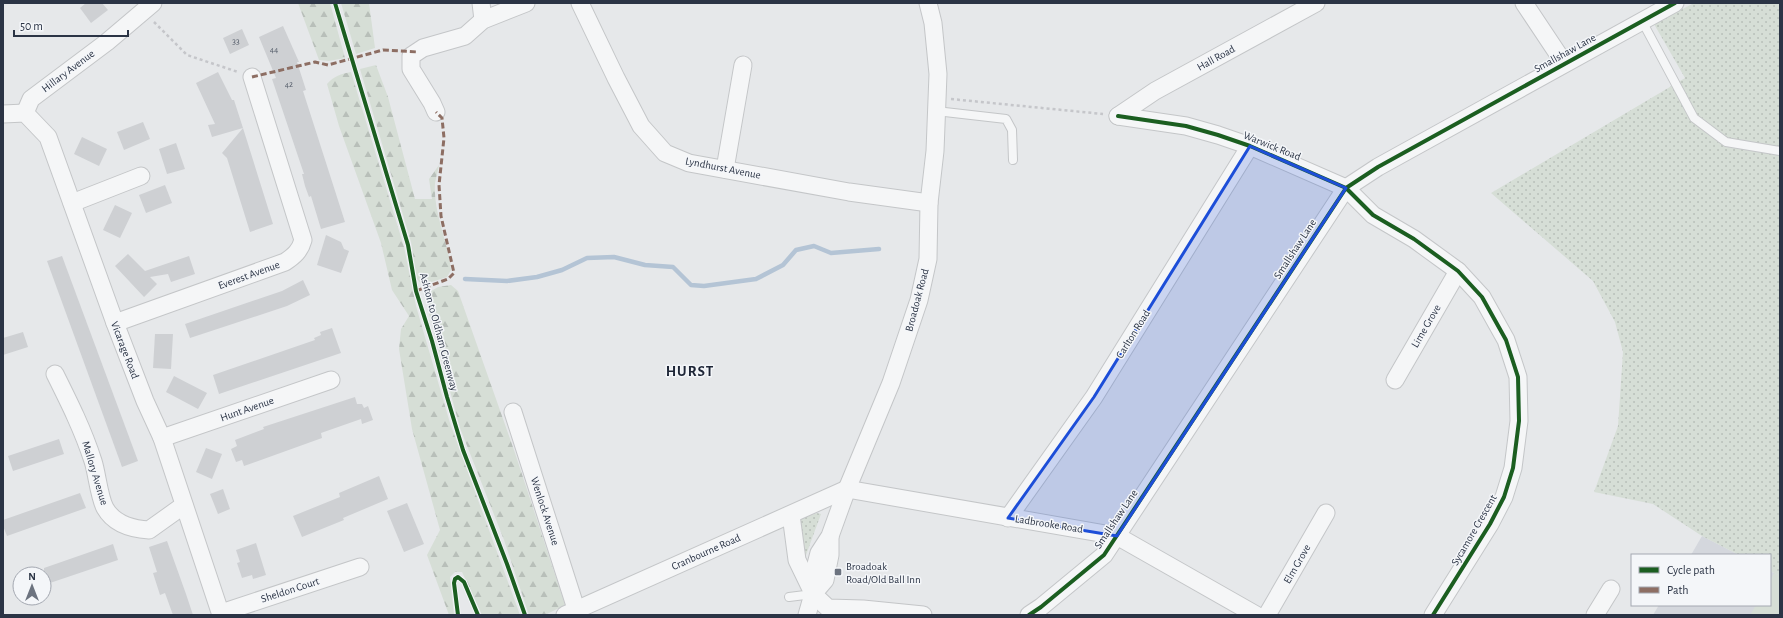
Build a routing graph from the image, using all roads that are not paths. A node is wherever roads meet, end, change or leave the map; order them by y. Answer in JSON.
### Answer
{"nodes":[{"id":1,"x":480,"y":3,"type":"edge"},
{"id":2,"x":526,"y":3,"type":"edge"},
{"id":3,"x":580,"y":3,"type":"edge"},
{"id":4,"x":928,"y":3,"type":"edge"},
{"id":5,"x":1316,"y":3,"type":"edge"},
{"id":6,"x":1524,"y":3,"type":"edge"},
{"id":7,"x":1675,"y":3,"type":"edge"},
{"id":8,"x":148,"y":7,"type":"edge"},
{"id":9,"x":483,"y":20,"type":"junction"},
{"id":10,"x":1642,"y":21,"type":"junction"},
{"id":11,"x":1564,"y":63,"type":"junction"},
{"id":12,"x":743,"y":65,"type":"dead end"},
{"id":13,"x":252,"y":77,"type":"road end"},
{"id":14,"x":937,"y":104,"type":"junction"},
{"id":15,"x":436,"y":112,"type":"dead end"},
{"id":16,"x":26,"y":113,"type":"junction"},
{"id":17,"x":3,"y":114,"type":"edge"},
{"id":18,"x":1118,"y":116,"type":"joint"},
{"id":19,"x":1250,"y":146,"type":"junction"},
{"id":20,"x":1780,"y":151,"type":"edge"},
{"id":21,"x":1014,"y":160,"type":"dead end"},
{"id":22,"x":725,"y":169,"type":"junction"},
{"id":23,"x":141,"y":176,"type":"dead end"},
{"id":24,"x":1346,"y":188,"type":"junction"},
{"id":25,"x":72,"y":203,"type":"junction"},
{"id":26,"x":929,"y":203,"type":"junction"},
{"id":27,"x":1458,"y":271,"type":"junction"},
{"id":28,"x":115,"y":323,"type":"junction"},
{"id":29,"x":55,"y":374,"type":"dead end"},
{"id":30,"x":331,"y":380,"type":"dead end"},
{"id":31,"x":1394,"y":380,"type":"dead end"},
{"id":32,"x":513,"y":412,"type":"dead end"},
{"id":33,"x":162,"y":438,"type":"junction"},
{"id":34,"x":847,"y":489,"type":"junction"},
{"id":35,"x":184,"y":505,"type":"junction"},
{"id":36,"x":1326,"y":513,"type":"dead end"},
{"id":37,"x":792,"y":515,"type":"junction"},
{"id":38,"x":1008,"y":518,"type":"junction"},
{"id":39,"x":1117,"y":536,"type":"junction"},
{"id":40,"x":360,"y":567,"type":"dead end"},
{"id":41,"x":1611,"y":589,"type":"dead end"},
{"id":42,"x":812,"y":594,"type":"junction"},
{"id":43,"x":789,"y":597,"type":"dead end"},
{"id":44,"x":1039,"y":612,"type":"edge"},
{"id":45,"x":572,"y":613,"type":"edge"},
{"id":46,"x":221,"y":614,"type":"edge"},
{"id":47,"x":893,"y":614,"type":"edge"},
{"id":48,"x":807,"y":615,"type":"edge"},
{"id":49,"x":822,"y":615,"type":"edge"},
{"id":50,"x":923,"y":615,"type":"edge"},
{"id":51,"x":1256,"y":615,"type":"edge"},
{"id":52,"x":1267,"y":615,"type":"edge"},
{"id":53,"x":1433,"y":615,"type":"edge"},
{"id":54,"x":1595,"y":615,"type":"edge"}],
"edges":[{"from":1,"to":9,"type":"street"},
{"from":2,"to":9,"type":"street"},
{"from":3,"to":22,"type":"street","name":"Lyndhurst Avenue"},
{"from":4,"to":14,"type":"street","name":"Broadoak Road"},
{"from":5,"to":18,"type":"street","name":"Hall Road"},
{"from":6,"to":11,"type":"street"},
{"from":7,"to":10,"type":"street","name":"Smallshaw Lane"},
{"from":8,"to":16,"type":"street","name":"Hillary Avenue"},
{"from":9,"to":15,"type":"street"},
{"from":10,"to":11,"type":"street","name":"Smallshaw Lane"},
{"from":10,"to":20,"type":"lane"},
{"from":11,"to":24,"type":"street","name":"Smallshaw Lane"},
{"from":12,"to":22,"type":"street"},
{"from":13,"to":28,"type":"street","name":"Everest Avenue"},
{"from":14,"to":21,"type":"lane"},
{"from":14,"to":26,"type":"street","name":"Broadoak Road"},
{"from":16,"to":17,"type":"street"},
{"from":16,"to":25,"type":"street","name":"Vicarage Road"},
{"from":18,"to":19,"type":"street","name":"Warwick Road"},
{"from":19,"to":24,"type":"street","name":"Warwick Road"},
{"from":19,"to":38,"type":"street","name":"Carlton Road"},
{"from":22,"to":26,"type":"street","name":"Lyndhurst Avenue"},
{"from":23,"to":25,"type":"street"},
{"from":24,"to":27,"type":"street","name":"Sycamore Crescent"},
{"from":24,"to":39,"type":"street","name":"Smallshaw Lane"},
{"from":25,"to":28,"type":"street","name":"Vicarage Road"},
{"from":26,"to":34,"type":"street","name":"Broadoak Road"},
{"from":27,"to":31,"type":"street","name":"Lime Grove"},
{"from":27,"to":53,"type":"street","name":"Sycamore Crescent"},
{"from":28,"to":33,"type":"street","name":"Vicarage Road"},
{"from":29,"to":35,"type":"street","name":"Mallory Avenue"},
{"from":30,"to":33,"type":"street","name":"Hunt Avenue"},
{"from":32,"to":45,"type":"street","name":"Wenlock Avenue"},
{"from":33,"to":35,"type":"street","name":"Vicarage Road"},
{"from":34,"to":37,"type":"street","name":"Cranbourne Road"},
{"from":34,"to":38,"type":"street","name":"Ladbrooke Road"},
{"from":34,"to":42,"type":"street","name":"Broadoak Road"},
{"from":35,"to":46,"type":"street","name":"Vicarage Road"},
{"from":36,"to":52,"type":"street","name":"Elm Grove"},
{"from":37,"to":42,"type":"street"},
{"from":37,"to":45,"type":"street","name":"Cranbourne Road"},
{"from":38,"to":39,"type":"street","name":"Ladbrooke Road"},
{"from":39,"to":44,"type":"street","name":"Smallshaw Lane"},
{"from":39,"to":51,"type":"street","name":"Ladbrooke Road"},
{"from":40,"to":46,"type":"street","name":"Sheldon Court"},
{"from":41,"to":54,"type":"street"},
{"from":42,"to":43,"type":"lane"},
{"from":42,"to":47,"type":"street"},
{"from":42,"to":48,"type":"street","name":"Broadoak Road"},
{"from":42,"to":49,"type":"street"},
{"from":47,"to":50,"type":"street"}]}
